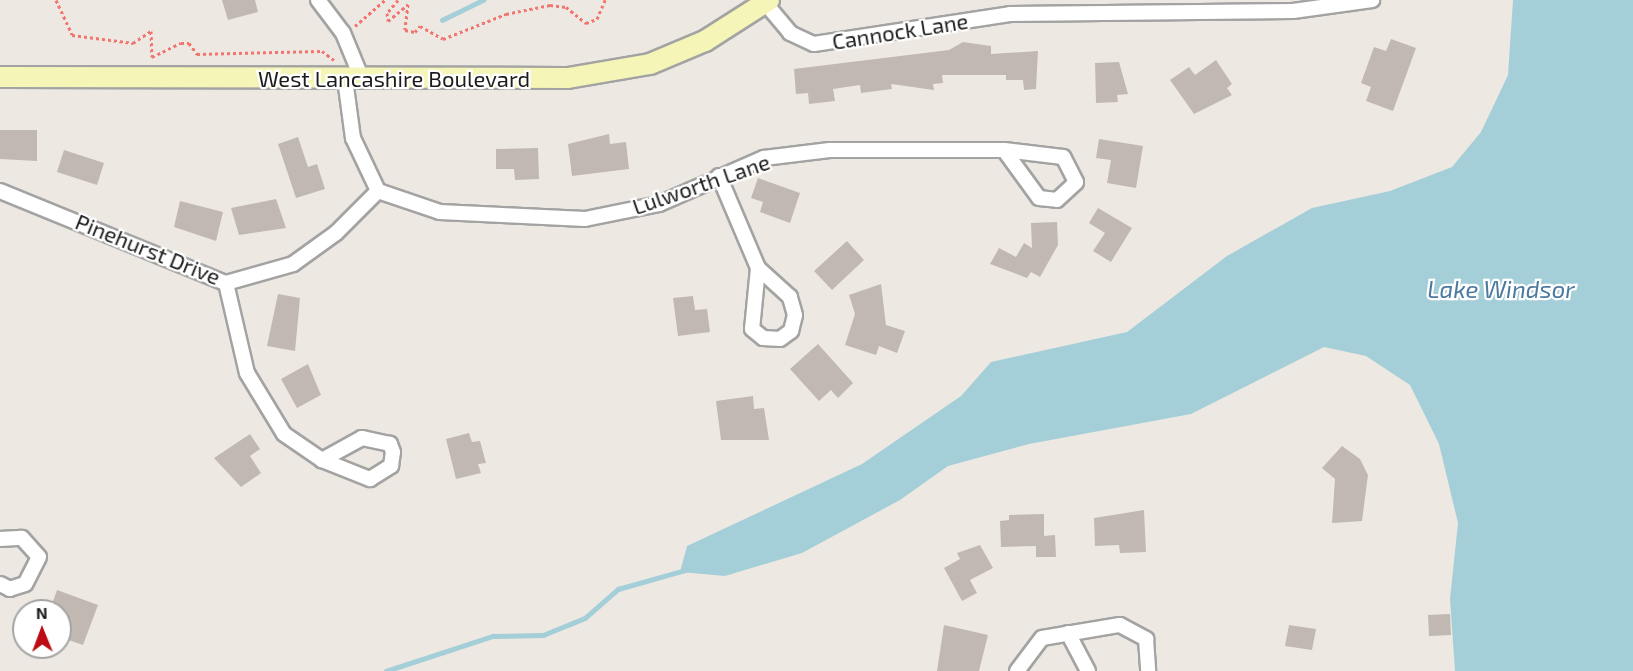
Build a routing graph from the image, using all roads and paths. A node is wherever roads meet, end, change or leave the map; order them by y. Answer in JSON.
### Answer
{"nodes":[{"id":1,"x":56,"y":0,"type":"edge"},
{"id":2,"x":318,"y":0,"type":"edge"},
{"id":3,"x":385,"y":0,"type":"edge"},
{"id":4,"x":398,"y":0,"type":"edge"},
{"id":5,"x":605,"y":0,"type":"edge"},
{"id":6,"x":1372,"y":0,"type":"edge"},
{"id":7,"x":767,"y":2,"type":"edge"},
{"id":8,"x":1010,"y":7,"type":"edge"},
{"id":9,"x":354,"y":36,"type":"dead end"},
{"id":10,"x":349,"y":74,"type":"junction"},
{"id":11,"x":0,"y":77,"type":"edge"},
{"id":12,"x":1004,"y":150,"type":"junction"},
{"id":13,"x":719,"y":176,"type":"junction"},
{"id":14,"x":0,"y":191,"type":"edge"},
{"id":15,"x":378,"y":191,"type":"junction"},
{"id":16,"x":758,"y":268,"type":"junction"},
{"id":17,"x":226,"y":283,"type":"junction"},
{"id":18,"x":322,"y":460,"type":"junction"},
{"id":19,"x":0,"y":539,"type":"edge"},
{"id":20,"x":0,"y":584,"type":"edge"},
{"id":21,"x":1068,"y":633,"type":"junction"},
{"id":22,"x":1017,"y":671,"type":"edge"},
{"id":23,"x":1088,"y":671,"type":"edge"},
{"id":24,"x":1148,"y":671,"type":"edge"}],
"edges":[{"from":1,"to":10,"type":"path"},
{"from":2,"to":10,"type":"street"},
{"from":3,"to":9,"type":"path"},
{"from":4,"to":5,"type":"path"},
{"from":6,"to":8,"type":"street","name":"Cannock Lane"},
{"from":7,"to":8,"type":"street","name":"Cannock Lane"},
{"from":7,"to":10,"type":"main road","name":"West Lancashire Boulevard"},
{"from":10,"to":11,"type":"main road","name":"West Lancashire Boulevard"},
{"from":10,"to":15,"type":"street"},
{"from":12,"to":12,"type":"street","name":"Lulworth Lane"},
{"from":12,"to":13,"type":"street","name":"Lulworth Lane"},
{"from":13,"to":15,"type":"street","name":"Lulworth Lane"},
{"from":13,"to":16,"type":"street"},
{"from":14,"to":17,"type":"street","name":"Pinehurst Drive"},
{"from":15,"to":17,"type":"street","name":"Pinehurst Drive"},
{"from":16,"to":16,"type":"street"},
{"from":17,"to":18,"type":"street"},
{"from":18,"to":18,"type":"street"},
{"from":19,"to":20,"type":"street"},
{"from":21,"to":22,"type":"street"},
{"from":21,"to":23,"type":"street"},
{"from":21,"to":24,"type":"street"}]}
